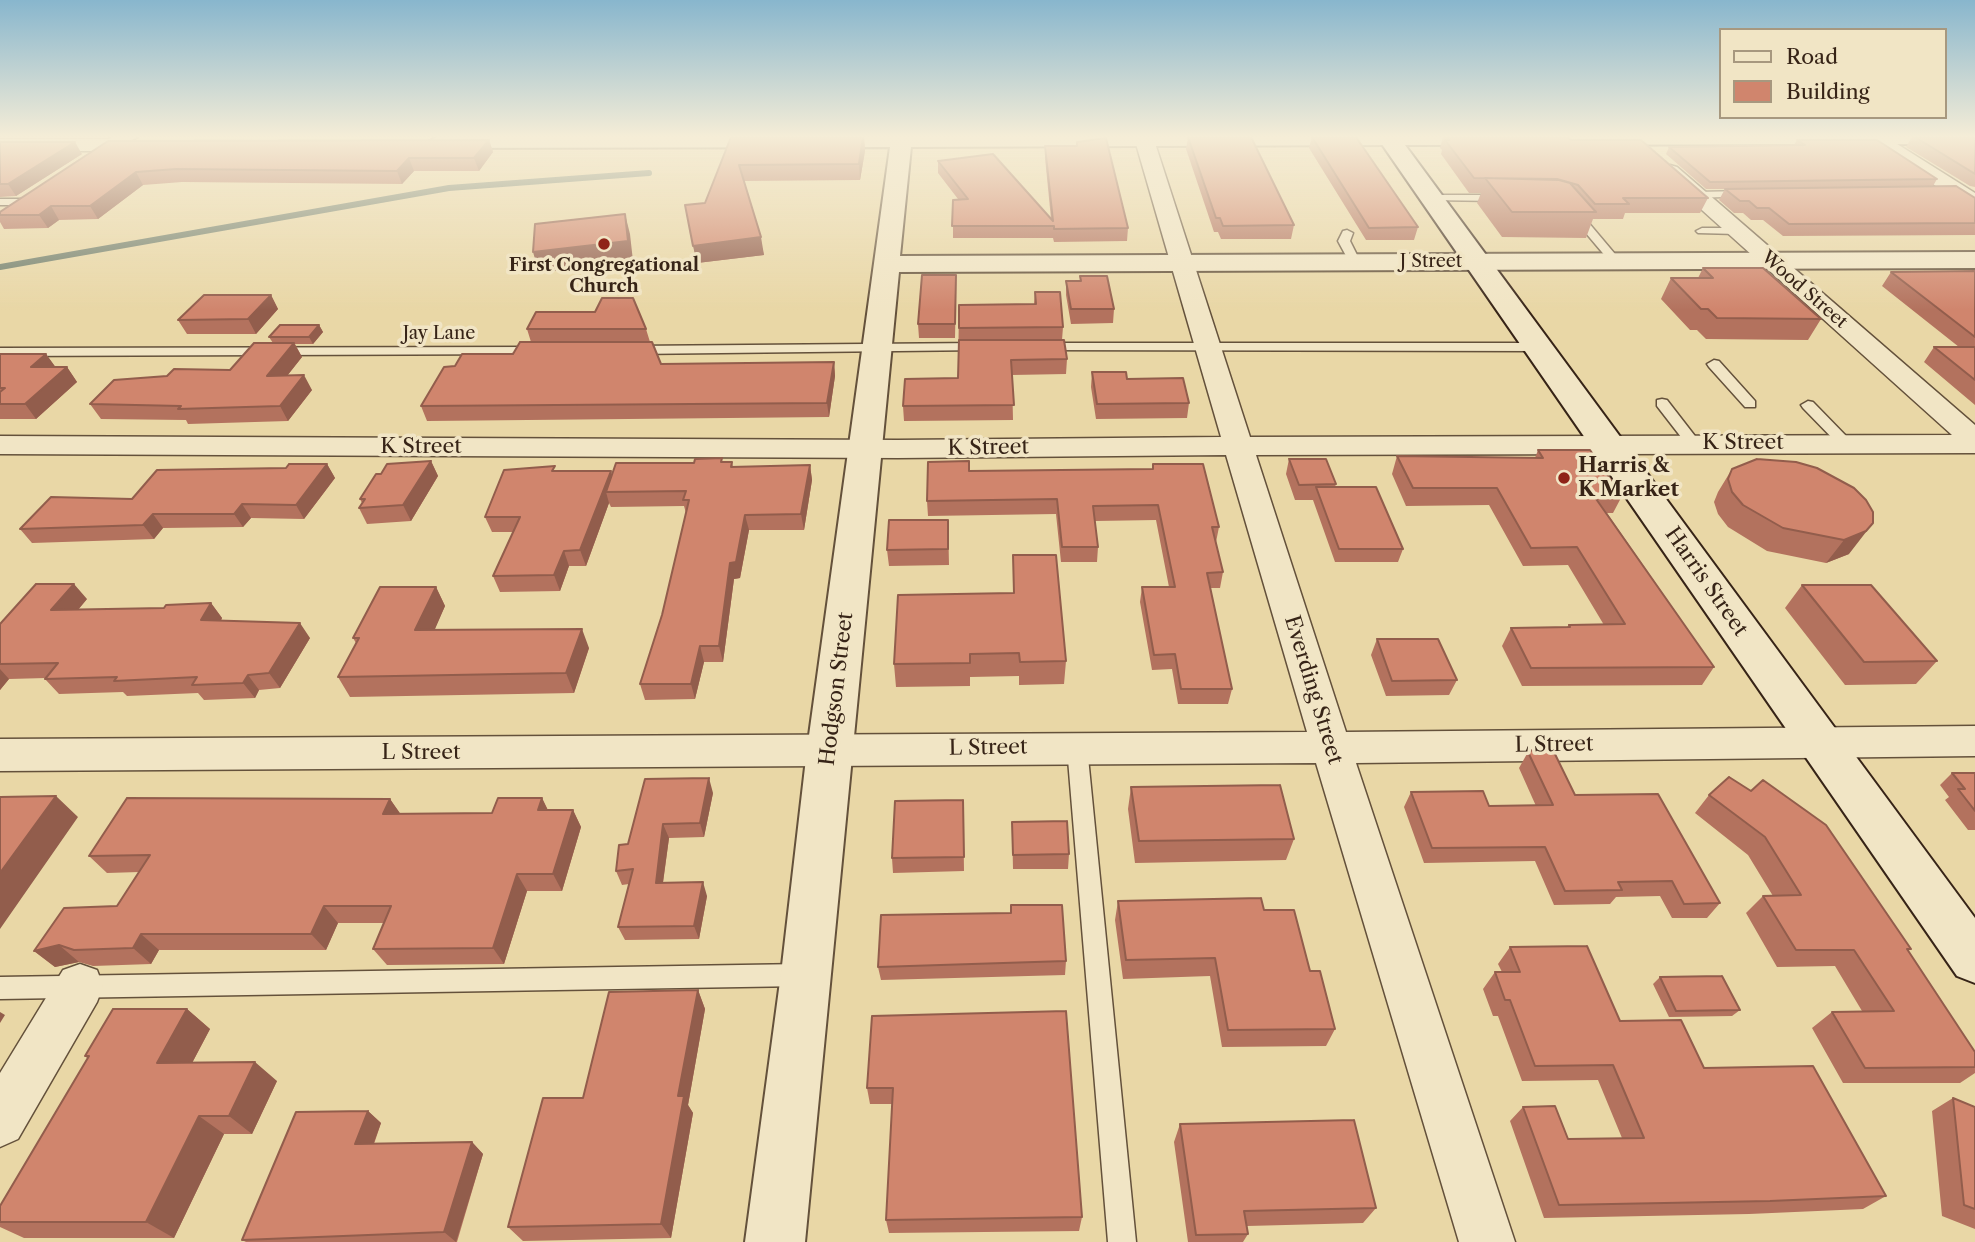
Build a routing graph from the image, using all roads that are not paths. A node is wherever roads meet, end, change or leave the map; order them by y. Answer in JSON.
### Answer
{"nodes":[{"id":1,"x":895,"y":195,"type":"edge"},
{"id":2,"x":1161,"y":195,"type":"edge"},
{"id":3,"x":1430,"y":195,"type":"edge"},
{"id":4,"x":1696,"y":195,"type":"edge"},
{"id":5,"x":34,"y":198,"type":"joint"},
{"id":6,"x":1432,"y":198,"type":"junction"},
{"id":7,"x":1510,"y":198,"type":"edge"},
{"id":8,"x":0,"y":202,"type":"edge"},
{"id":9,"x":1566,"y":204,"type":"edge"},
{"id":10,"x":0,"y":220,"type":"edge"},
{"id":11,"x":1591,"y":231,"type":"junction"},
{"id":12,"x":1604,"y":231,"type":"dead end"},
{"id":13,"x":1702,"y":231,"type":"dead end"},
{"id":14,"x":1737,"y":231,"type":"junction"},
{"id":15,"x":1347,"y":233,"type":"dead end"},
{"id":16,"x":1975,"y":260,"type":"edge"},
{"id":17,"x":1771,"y":261,"type":"junction"},
{"id":18,"x":1478,"y":262,"type":"junction"},
{"id":19,"x":1616,"y":262,"type":"junction"},
{"id":20,"x":1355,"y":263,"type":"junction"},
{"id":21,"x":887,"y":264,"type":"junction"},
{"id":22,"x":1182,"y":264,"type":"junction"},
{"id":23,"x":1208,"y":346,"type":"junction"},
{"id":24,"x":879,"y":347,"type":"junction"},
{"id":25,"x":989,"y":347,"type":"edge"},
{"id":26,"x":1030,"y":347,"type":"edge"},
{"id":27,"x":1539,"y":347,"type":"junction"},
{"id":28,"x":617,"y":350,"type":"edge"},
{"id":29,"x":548,"y":351,"type":"edge"},
{"id":30,"x":0,"y":352,"type":"edge"},
{"id":31,"x":1714,"y":364,"type":"dead end"},
{"id":32,"x":1662,"y":403,"type":"dead end"},
{"id":33,"x":1750,"y":404,"type":"dead end"},
{"id":34,"x":1808,"y":405,"type":"dead end"},
{"id":35,"x":1975,"y":442,"type":"edge"},
{"id":36,"x":1607,"y":443,"type":"junction"},
{"id":37,"x":1693,"y":443,"type":"junction"},
{"id":38,"x":1845,"y":443,"type":"junction"},
{"id":39,"x":0,"y":445,"type":"edge"},
{"id":40,"x":1240,"y":445,"type":"junction"},
{"id":41,"x":866,"y":449,"type":"junction"},
{"id":42,"x":1975,"y":741,"type":"edge"},
{"id":43,"x":1820,"y":742,"type":"junction"},
{"id":44,"x":1077,"y":747,"type":"junction"},
{"id":45,"x":1331,"y":748,"type":"junction"},
{"id":46,"x":829,"y":750,"type":"junction"},
{"id":47,"x":0,"y":755,"type":"edge"},
{"id":48,"x":1975,"y":959,"type":"edge"},
{"id":49,"x":807,"y":974,"type":"junction"},
{"id":50,"x":80,"y":986,"type":"junction"},
{"id":51,"x":0,"y":988,"type":"edge"},
{"id":52,"x":0,"y":1121,"type":"edge"},
{"id":53,"x":775,"y":1242,"type":"edge"},
{"id":54,"x":1122,"y":1242,"type":"edge"},
{"id":55,"x":1487,"y":1242,"type":"edge"}],
"edges":[{"from":1,"to":21,"type":"street","name":"Hodgson Street"},
{"from":2,"to":22,"type":"street","name":"Everding Street"},
{"from":3,"to":6,"type":"street","name":"Harris Street"},
{"from":4,"to":14,"type":"street","name":"Wood Street"},
{"from":5,"to":8,"type":"lane"},
{"from":5,"to":10,"type":"street"},
{"from":6,"to":7,"type":"lane"},
{"from":6,"to":18,"type":"street","name":"Harris Street"},
{"from":9,"to":11,"type":"lane"},
{"from":11,"to":12,"type":"lane"},
{"from":11,"to":19,"type":"lane"},
{"from":13,"to":14,"type":"lane"},
{"from":14,"to":17,"type":"street","name":"Wood Street"},
{"from":15,"to":20,"type":"lane"},
{"from":16,"to":17,"type":"street","name":"J Street"},
{"from":17,"to":19,"type":"street","name":"J Street"},
{"from":17,"to":35,"type":"street","name":"Wood Street"},
{"from":18,"to":19,"type":"street","name":"J Street"},
{"from":18,"to":20,"type":"street","name":"J Street"},
{"from":18,"to":27,"type":"street","name":"Harris Street"},
{"from":20,"to":22,"type":"street","name":"J Street"},
{"from":21,"to":22,"type":"street","name":"J Street"},
{"from":21,"to":24,"type":"street","name":"Hodgson Street"},
{"from":22,"to":23,"type":"street","name":"Everding Street"},
{"from":23,"to":26,"type":"lane"},
{"from":23,"to":27,"type":"lane"},
{"from":23,"to":40,"type":"street","name":"Everding Street"},
{"from":24,"to":25,"type":"lane"},
{"from":24,"to":28,"type":"lane"},
{"from":24,"to":41,"type":"street","name":"Hodgson Street"},
{"from":27,"to":36,"type":"street","name":"Harris Street"},
{"from":29,"to":30,"type":"lane","name":"Jay Lane"},
{"from":31,"to":33,"type":"lane"},
{"from":32,"to":37,"type":"lane"},
{"from":34,"to":38,"type":"lane"},
{"from":35,"to":38,"type":"street","name":"K Street"},
{"from":36,"to":37,"type":"street","name":"K Street"},
{"from":36,"to":40,"type":"street","name":"K Street"},
{"from":36,"to":43,"type":"street","name":"Harris Street"},
{"from":37,"to":38,"type":"street","name":"K Street"},
{"from":39,"to":41,"type":"street","name":"K Street"},
{"from":40,"to":41,"type":"street","name":"K Street"},
{"from":40,"to":45,"type":"street","name":"Everding Street"},
{"from":41,"to":46,"type":"street","name":"Hodgson Street"},
{"from":42,"to":43,"type":"street","name":"L Street"},
{"from":43,"to":45,"type":"street","name":"L Street"},
{"from":43,"to":48,"type":"street","name":"Harris Street"},
{"from":44,"to":45,"type":"street","name":"L Street"},
{"from":44,"to":46,"type":"street","name":"L Street"},
{"from":44,"to":54,"type":"lane"},
{"from":45,"to":55,"type":"street","name":"Everding Street"},
{"from":46,"to":47,"type":"street","name":"L Street"},
{"from":46,"to":49,"type":"street","name":"Hodgson Street"},
{"from":49,"to":50,"type":"lane"},
{"from":49,"to":53,"type":"street","name":"Hodgson Street"},
{"from":50,"to":51,"type":"lane"},
{"from":50,"to":52,"type":"street"}]}
